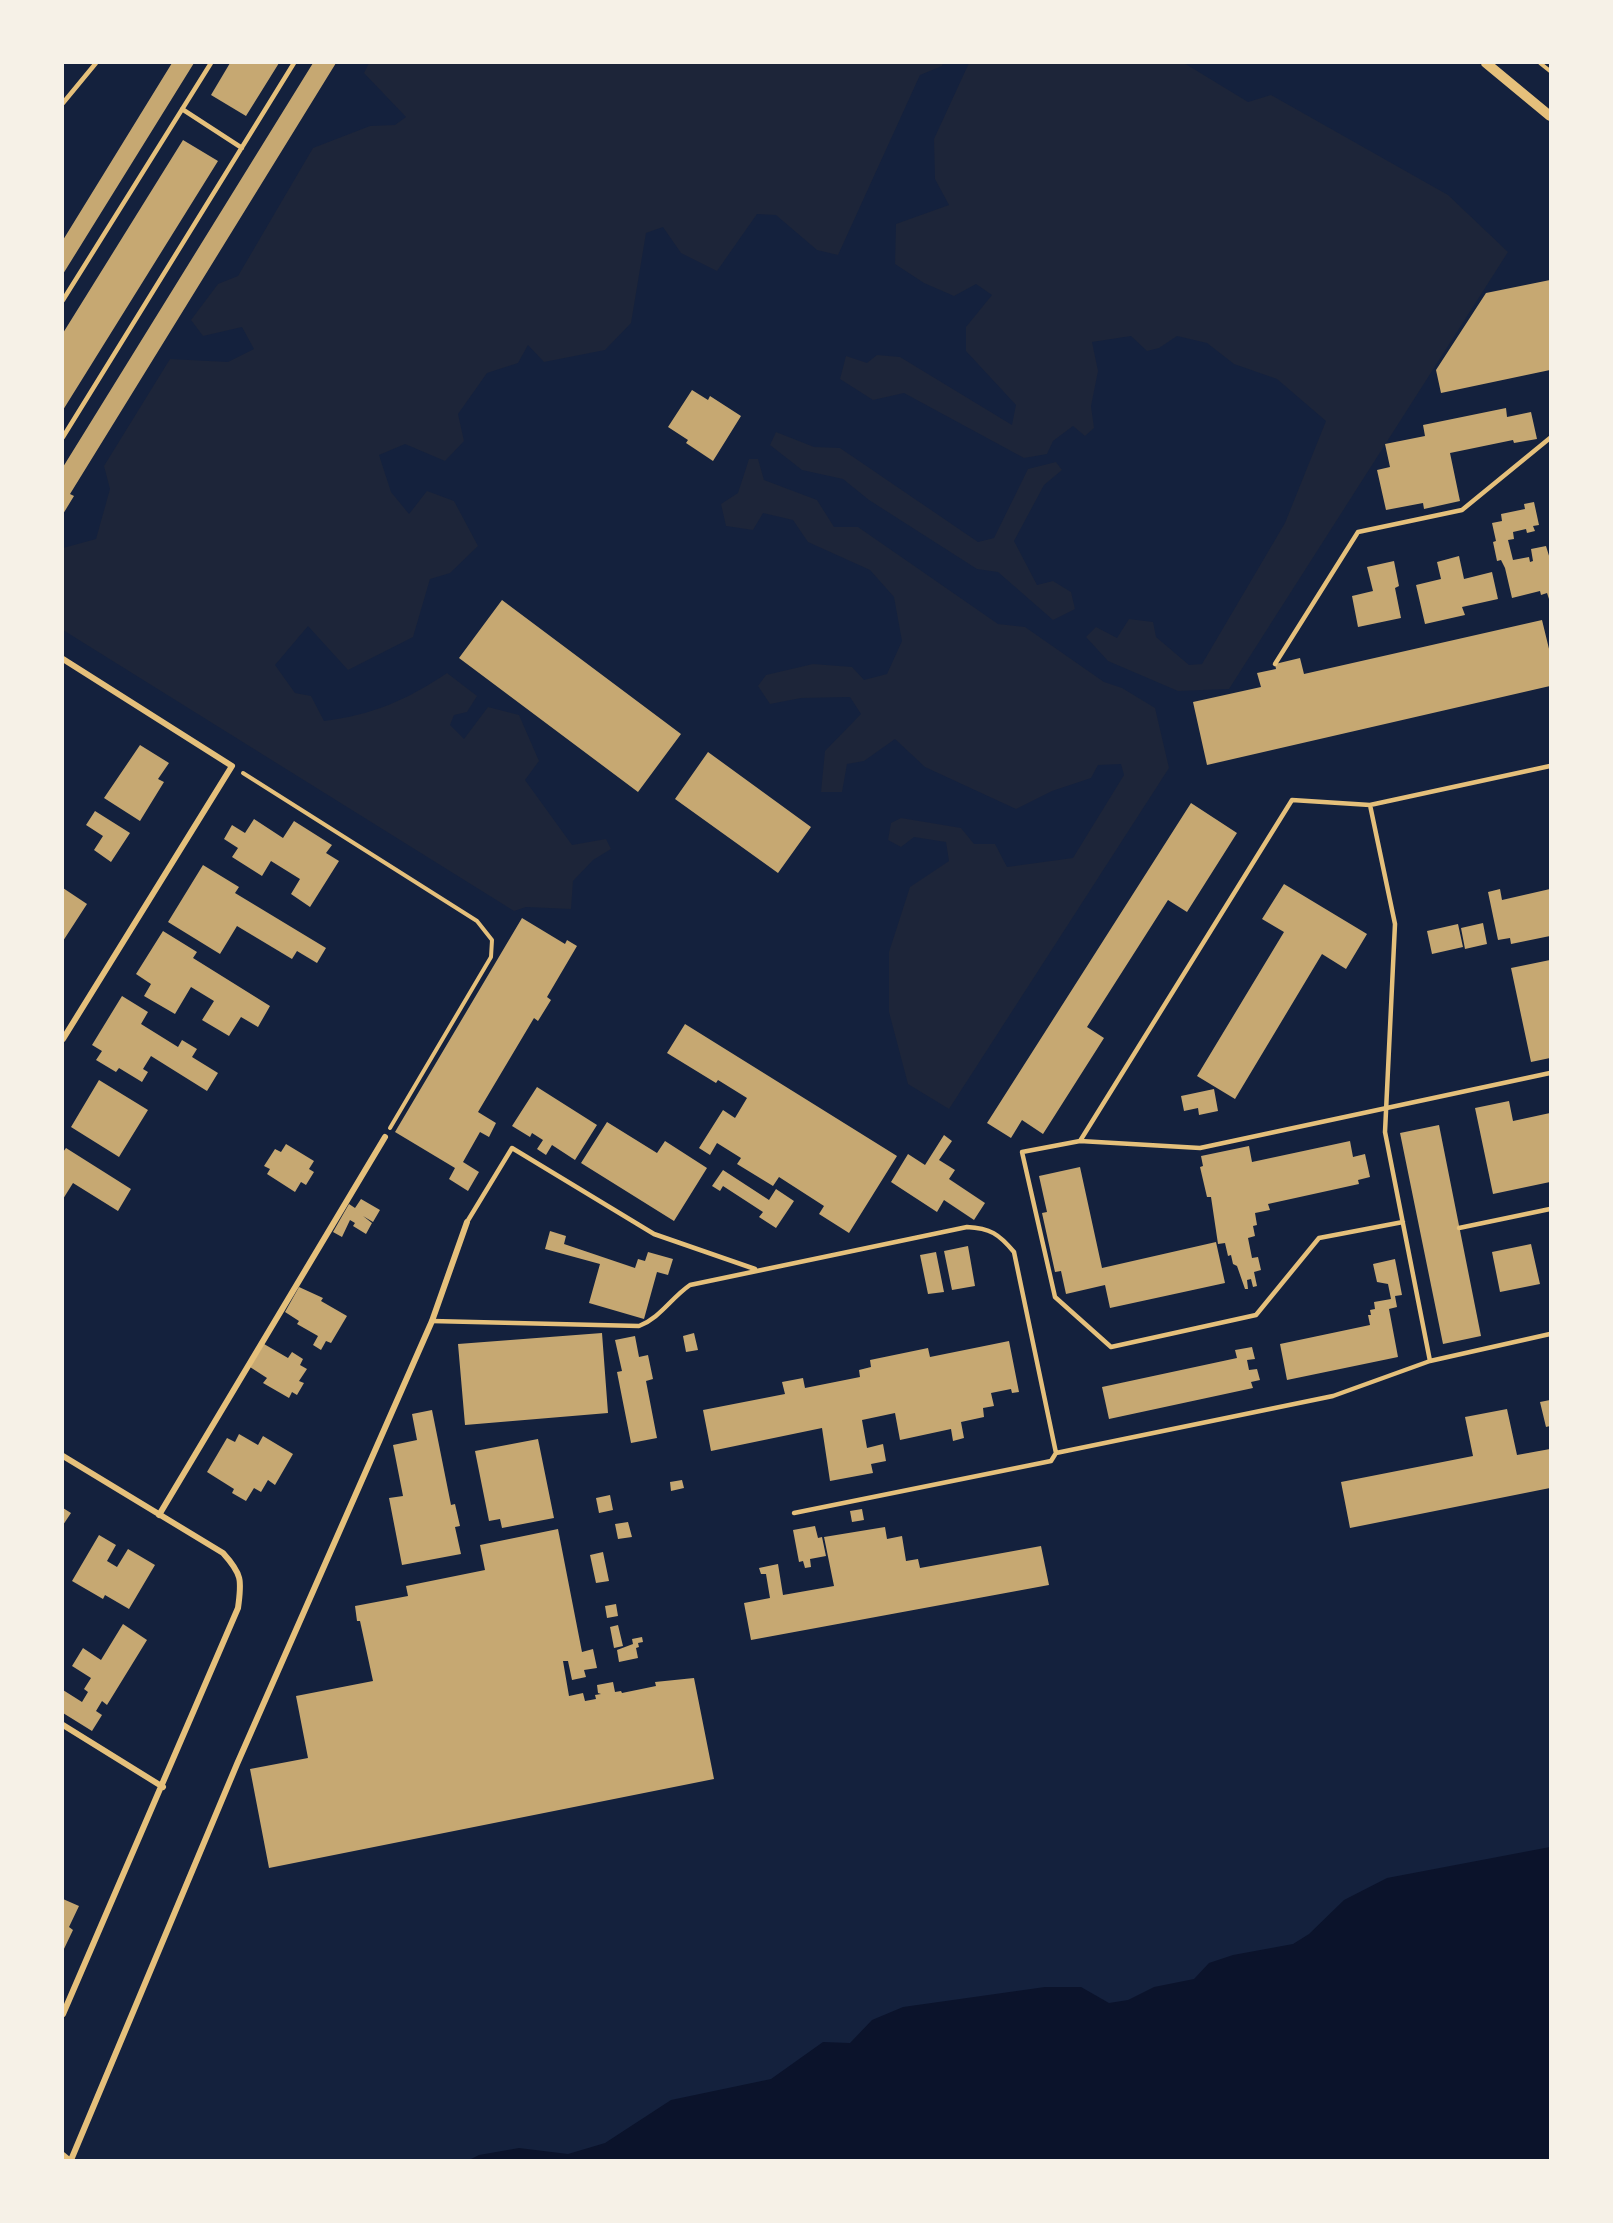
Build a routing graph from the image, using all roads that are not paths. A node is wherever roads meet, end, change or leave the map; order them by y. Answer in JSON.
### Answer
{"nodes":[{"id":1,"x":96,"y":63,"type":"edge"},
{"id":2,"x":211,"y":63,"type":"edge"},
{"id":3,"x":294,"y":63,"type":"edge"},
{"id":4,"x":1486,"y":63,"type":"edge"},
{"id":5,"x":63,"y":103,"type":"edge"},
{"id":6,"x":182,"y":109,"type":"junction"},
{"id":7,"x":1550,"y":116,"type":"edge"},
{"id":8,"x":242,"y":147,"type":"junction"},
{"id":9,"x":63,"y":300,"type":"edge"},
{"id":10,"x":63,"y":437,"type":"edge"},
{"id":11,"x":1550,"y":438,"type":"edge"},
{"id":12,"x":63,"y":660,"type":"edge"},
{"id":13,"x":1275,"y":664,"type":"dead end"},
{"id":14,"x":1550,"y":766,"type":"edge"},
{"id":15,"x":1370,"y":805,"type":"junction"},
{"id":16,"x":63,"y":1039,"type":"edge"},
{"id":17,"x":1550,"y":1073,"type":"edge"},
{"id":18,"x":1386,"y":1108,"type":"junction"},
{"id":19,"x":385,"y":1137,"type":"road end"},
{"id":20,"x":1080,"y":1141,"type":"junction"},
{"id":21,"x":1550,"y":1209,"type":"edge"},
{"id":22,"x":467,"y":1222,"type":"joint"},
{"id":23,"x":1403,"y":1222,"type":"junction"},
{"id":24,"x":1460,"y":1228,"type":"dead end"},
{"id":25,"x":758,"y":1270,"type":"junction"},
{"id":26,"x":432,"y":1322,"type":"junction"},
{"id":27,"x":1550,"y":1334,"type":"edge"},
{"id":28,"x":1430,"y":1361,"type":"junction"},
{"id":29,"x":1056,"y":1453,"type":"junction"},
{"id":30,"x":63,"y":1456,"type":"edge"},
{"id":31,"x":794,"y":1512,"type":"dead end"},
{"id":32,"x":159,"y":1515,"type":"junction"},
{"id":33,"x":63,"y":1725,"type":"edge"},
{"id":34,"x":163,"y":1787,"type":"junction"},
{"id":35,"x":63,"y":2014,"type":"edge"},
{"id":36,"x":63,"y":2155,"type":"edge"},
{"id":37,"x":70,"y":2160,"type":"edge"}],
"edges":[{"from":1,"to":5,"type":"lane"},
{"from":2,"to":6,"type":"lane"},
{"from":3,"to":8,"type":"lane"},
{"from":4,"to":7,"type":"street"},
{"from":6,"to":8,"type":"lane"},
{"from":6,"to":9,"type":"lane"},
{"from":8,"to":10,"type":"lane"},
{"from":11,"to":13,"type":"lane"},
{"from":12,"to":16,"type":"street"},
{"from":14,"to":15,"type":"lane"},
{"from":15,"to":18,"type":"lane"},
{"from":15,"to":20,"type":"lane"},
{"from":17,"to":18,"type":"lane"},
{"from":18,"to":20,"type":"lane"},
{"from":18,"to":23,"type":"lane"},
{"from":19,"to":32,"type":"street"},
{"from":20,"to":23,"type":"lane"},
{"from":21,"to":24,"type":"lane"},
{"from":22,"to":25,"type":"lane"},
{"from":22,"to":26,"type":"street"},
{"from":23,"to":28,"type":"lane"},
{"from":25,"to":26,"type":"lane"},
{"from":25,"to":29,"type":"lane"},
{"from":26,"to":37,"type":"street"},
{"from":27,"to":28,"type":"lane"},
{"from":28,"to":29,"type":"lane"},
{"from":29,"to":31,"type":"lane"},
{"from":30,"to":32,"type":"street"},
{"from":32,"to":34,"type":"street"},
{"from":33,"to":34,"type":"street"},
{"from":34,"to":35,"type":"street"},
{"from":36,"to":37,"type":"street"}]}
